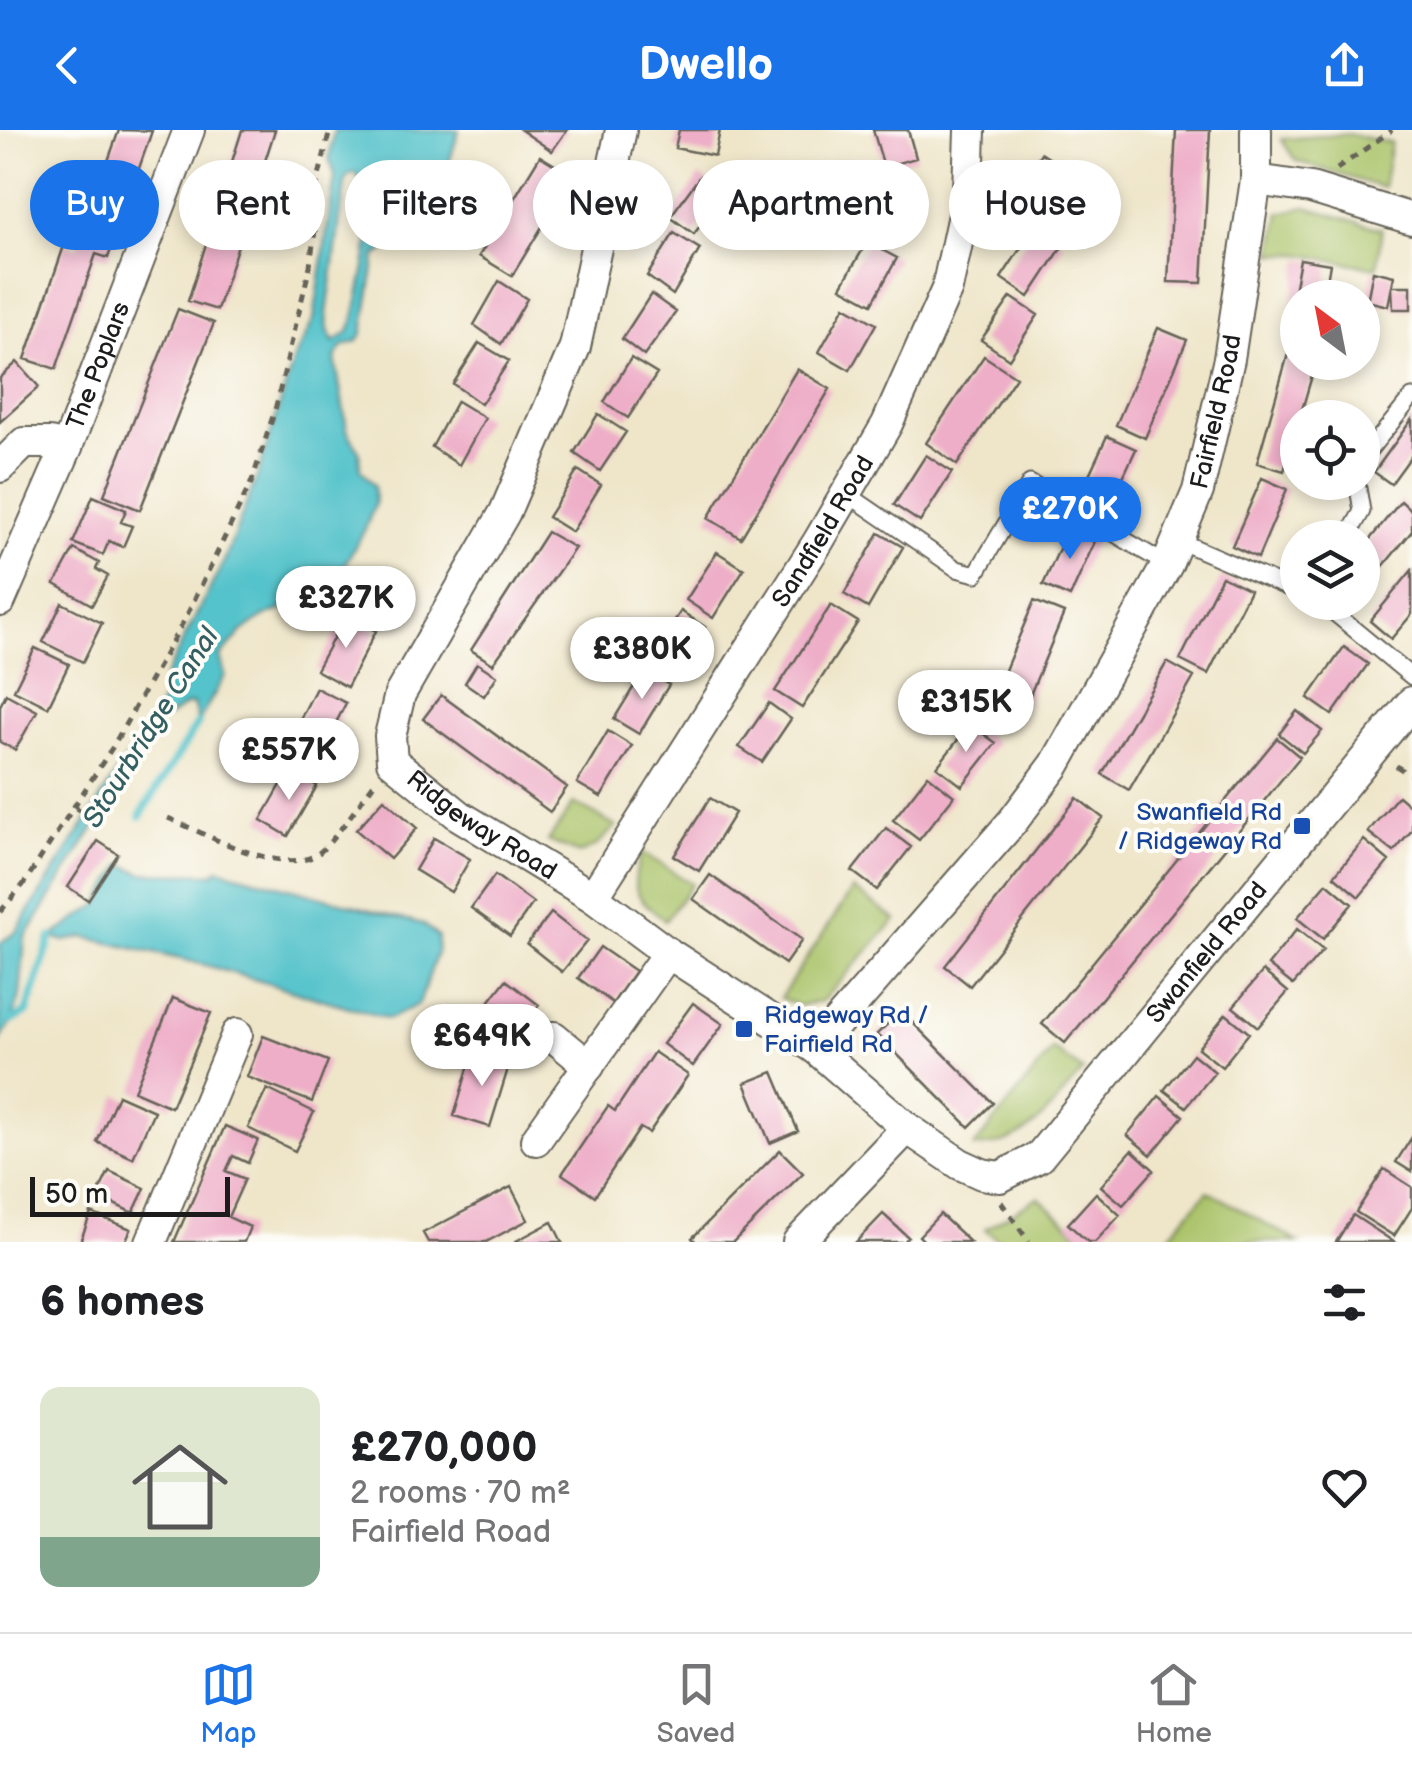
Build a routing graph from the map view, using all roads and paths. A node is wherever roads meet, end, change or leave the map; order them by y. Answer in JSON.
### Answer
{"nodes":[{"id":1,"x":189,"y":130,"type":"edge"},
{"id":2,"x":330,"y":130,"type":"edge"},
{"id":3,"x":621,"y":130,"type":"edge"},
{"id":4,"x":970,"y":130,"type":"edge"},
{"id":5,"x":1256,"y":130,"type":"edge"},
{"id":6,"x":1392,"y":130,"type":"edge"},
{"id":7,"x":1256,"y":180,"type":"junction"},
{"id":8,"x":1311,"y":188,"type":"junction"},
{"id":9,"x":1412,"y":219,"type":"edge"},
{"id":10,"x":1412,"y":397,"type":"edge"},
{"id":11,"x":1380,"y":436,"type":"edge"},
{"id":12,"x":67,"y":447,"type":"junction"},
{"id":13,"x":0,"y":467,"type":"edge"},
{"id":14,"x":846,"y":493,"type":"junction"},
{"id":15,"x":1172,"y":552,"type":"junction"},
{"id":16,"x":4,"y":584,"type":"edge"},
{"id":17,"x":1280,"y":586,"type":"edge"},
{"id":18,"x":1343,"y":620,"type":"edge"},
{"id":19,"x":1412,"y":676,"type":"edge"},
{"id":20,"x":1412,"y":702,"type":"edge"},
{"id":21,"x":392,"y":760,"type":"junction"},
{"id":22,"x":75,"y":807,"type":"junction"},
{"id":23,"x":168,"y":818,"type":"dead end"},
{"id":24,"x":103,"y":824,"type":"dead end"},
{"id":25,"x":594,"y":897,"type":"junction"},
{"id":26,"x":0,"y":912,"type":"edge"},
{"id":27,"x":668,"y":953,"type":"junction"},
{"id":28,"x":237,"y":1034,"type":"dead end"},
{"id":29,"x":554,"y":1037,"type":"dead end"},
{"id":30,"x":814,"y":1048,"type":"junction"},
{"id":31,"x":589,"y":1066,"type":"junction"},
{"id":32,"x":907,"y":1128,"type":"junction"},
{"id":33,"x":536,"y":1140,"type":"dead end"},
{"id":34,"x":982,"y":1174,"type":"junction"},
{"id":35,"x":150,"y":1242,"type":"edge"},
{"id":36,"x":798,"y":1242,"type":"edge"},
{"id":37,"x":1029,"y":1242,"type":"edge"}],
"edges":[{"from":1,"to":12,"type":"street","name":"The Poplars"},
{"from":2,"to":22,"type":"path"},
{"from":3,"to":21,"type":"street","name":"Ridgeway Road"},
{"from":4,"to":14,"type":"street","name":"Sandfield Road"},
{"from":5,"to":7,"type":"street","name":"Fairfield Road"},
{"from":6,"to":8,"type":"path"},
{"from":7,"to":8,"type":"street"},
{"from":7,"to":15,"type":"street","name":"Fairfield Road"},
{"from":8,"to":9,"type":"street"},
{"from":10,"to":11,"type":"lane"},
{"from":12,"to":13,"type":"street"},
{"from":12,"to":16,"type":"street","name":"The Poplars"},
{"from":14,"to":15,"type":"lane"},
{"from":14,"to":25,"type":"street","name":"Sandfield Road"},
{"from":15,"to":17,"type":"lane"},
{"from":15,"to":30,"type":"street","name":"Fairfield Road"},
{"from":18,"to":19,"type":"lane"},
{"from":20,"to":34,"type":"street","name":"Swanfield Road"},
{"from":21,"to":23,"type":"path"},
{"from":21,"to":25,"type":"street","name":"Ridgeway Road"},
{"from":22,"to":24,"type":"path"},
{"from":22,"to":26,"type":"path"},
{"from":25,"to":27,"type":"street","name":"Ridgeway Road"},
{"from":27,"to":30,"type":"street","name":"Ridgeway Road"},
{"from":27,"to":31,"type":"street"},
{"from":28,"to":35,"type":"street"},
{"from":29,"to":31,"type":"street"},
{"from":30,"to":32,"type":"street","name":"Ridgeway Road"},
{"from":31,"to":33,"type":"street"},
{"from":32,"to":34,"type":"street","name":"Ridgeway Road"},
{"from":32,"to":36,"type":"street"},
{"from":34,"to":37,"type":"path"}]}
